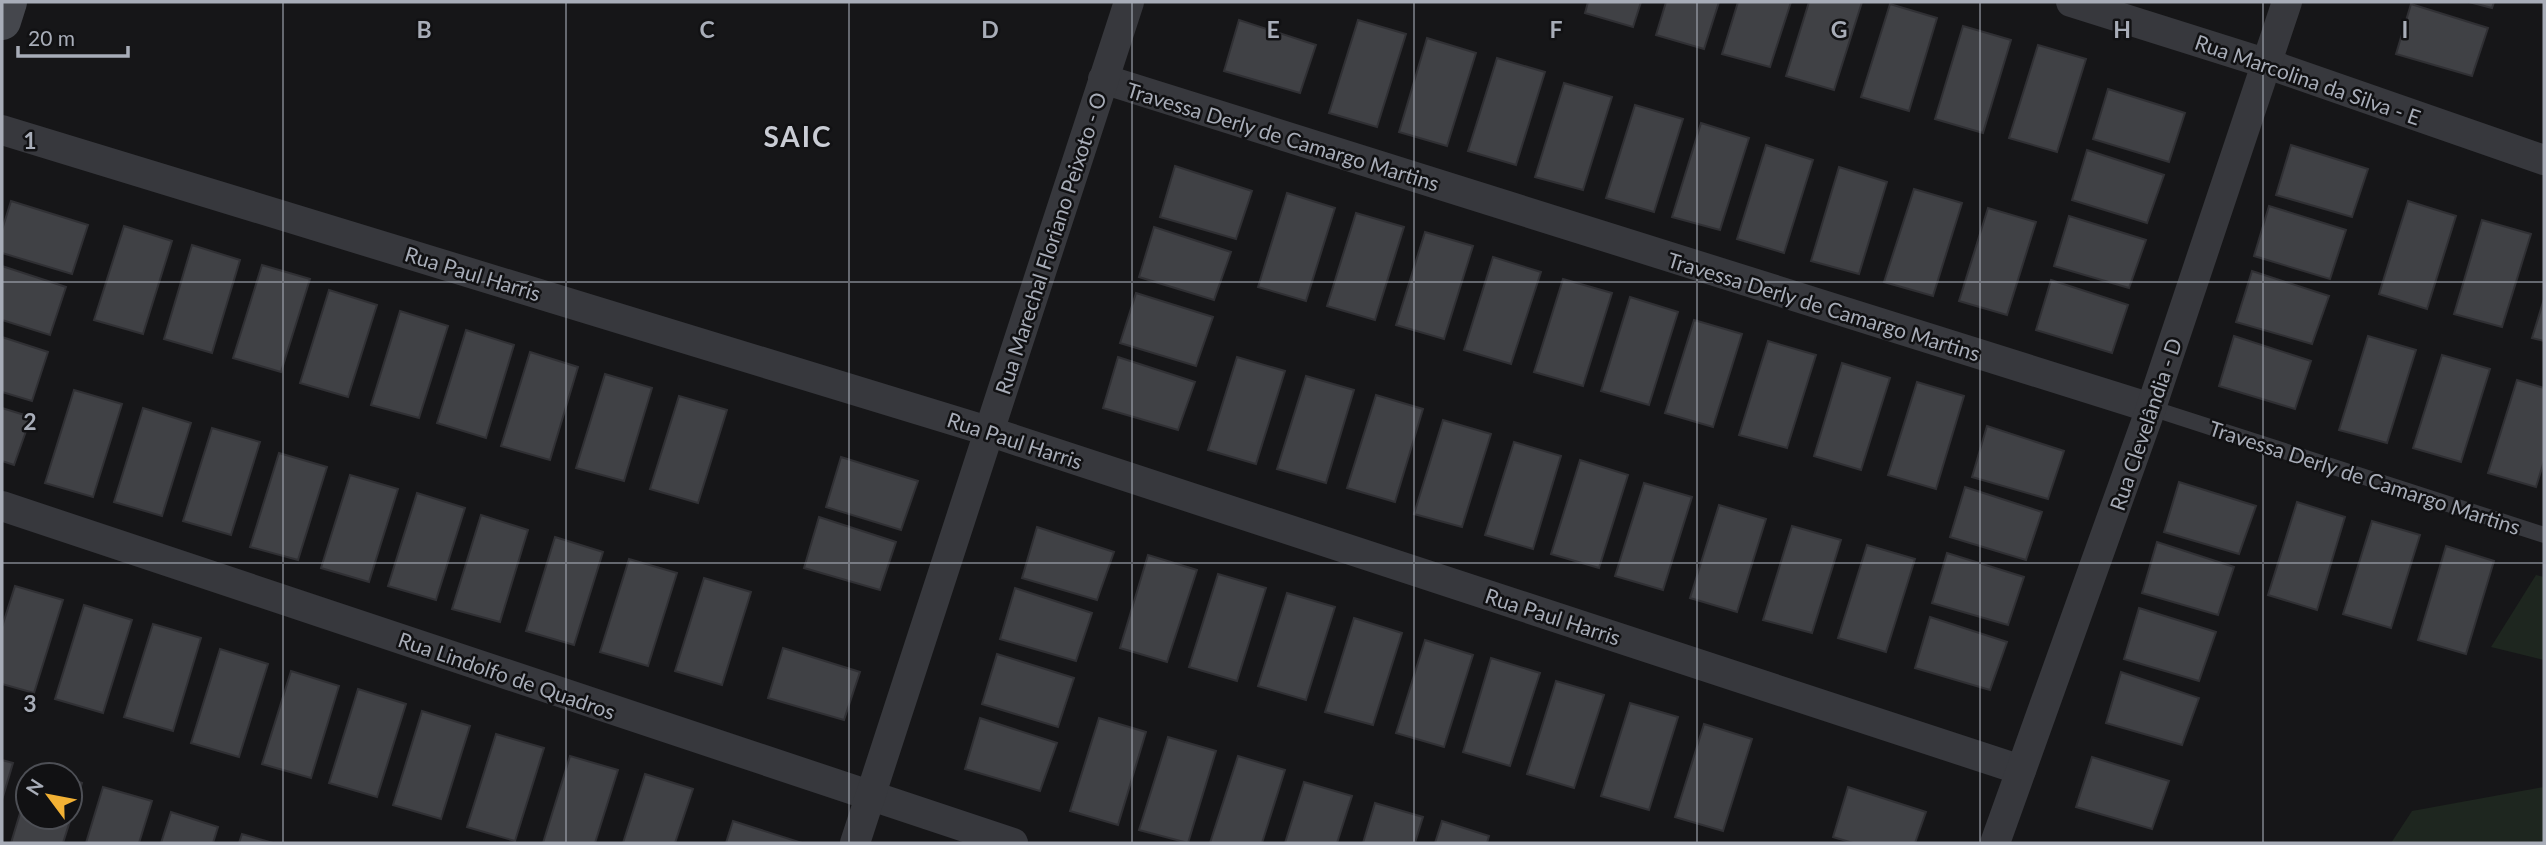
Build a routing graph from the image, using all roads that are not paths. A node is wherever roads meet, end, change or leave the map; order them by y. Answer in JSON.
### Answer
{"nodes":[{"id":1,"x":8,"y":2,"type":"edge"},
{"id":2,"x":1129,"y":2,"type":"edge"},
{"id":3,"x":2071,"y":2,"type":"edge"},
{"id":4,"x":2287,"y":2,"type":"edge"},
{"id":5,"x":2,"y":21,"type":"edge"},
{"id":6,"x":2265,"y":63,"type":"junction"},
{"id":7,"x":1103,"y":79,"type":"junction"},
{"id":8,"x":2,"y":130,"type":"edge"},
{"id":9,"x":2544,"y":160,"type":"edge"},
{"id":10,"x":2151,"y":408,"type":"junction"},
{"id":11,"x":988,"y":431,"type":"junction"},
{"id":12,"x":2,"y":506,"type":"edge"},
{"id":13,"x":2544,"y":535,"type":"edge"},
{"id":14,"x":2021,"y":770,"type":"junction"},
{"id":15,"x":870,"y":797,"type":"junction"},
{"id":16,"x":855,"y":843,"type":"edge"},
{"id":17,"x":1013,"y":843,"type":"edge"},
{"id":18,"x":1995,"y":843,"type":"edge"}],
"edges":[{"from":1,"to":5,"type":"street"},
{"from":2,"to":7,"type":"street","name":"Rua Marechal Floriano Peixoto - O"},
{"from":3,"to":6,"type":"street","name":"Rua Marcolina da Silva - E"},
{"from":4,"to":6,"type":"street","name":"Rua Clevelândia - D"},
{"from":6,"to":9,"type":"street","name":"Rua Marcolina da Silva - E"},
{"from":6,"to":10,"type":"street","name":"Rua Clevelândia - D"},
{"from":7,"to":10,"type":"street","name":"Travessa Derly de Camargo Martins"},
{"from":7,"to":11,"type":"street","name":"Rua Marechal Floriano Peixoto - O"},
{"from":8,"to":11,"type":"street","name":"Rua Paul Harris"},
{"from":10,"to":13,"type":"lane","name":"Travessa Derly de Camargo Martins"},
{"from":10,"to":14,"type":"street","name":"Rua Clevelândia - D"},
{"from":11,"to":14,"type":"street","name":"Rua Paul Harris"},
{"from":11,"to":15,"type":"street","name":"Rua Marechal Floriano Peixoto - O"},
{"from":12,"to":15,"type":"street","name":"Rua Lindolfo de Quadros"},
{"from":14,"to":18,"type":"street","name":"Rua Clevelândia - D"},
{"from":15,"to":16,"type":"street","name":"Rua Marechal Floriano Peixoto - O"},
{"from":15,"to":17,"type":"street","name":"Rua Lindolfo de Quadros"}]}
